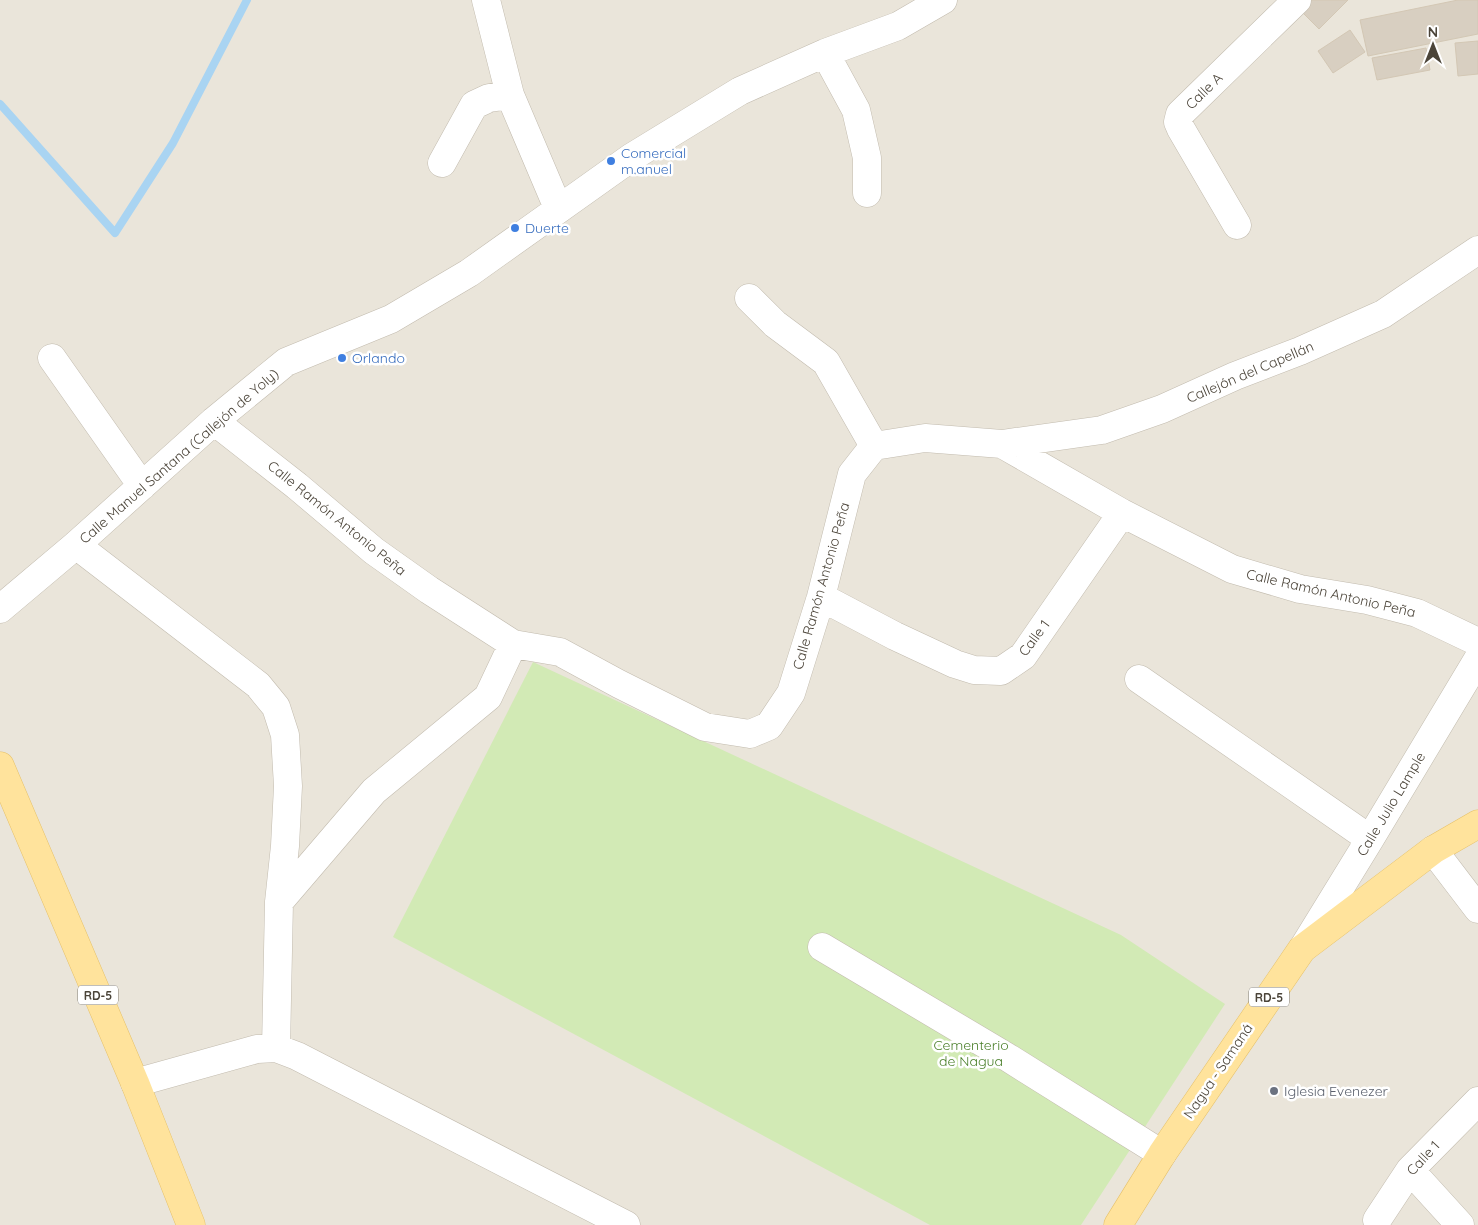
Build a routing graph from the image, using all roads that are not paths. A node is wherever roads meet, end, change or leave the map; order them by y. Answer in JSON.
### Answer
{"nodes":[{"id":1,"x":486,"y":0,"type":"edge"},
{"id":2,"x":943,"y":0,"type":"edge"},
{"id":3,"x":1297,"y":0,"type":"edge"},
{"id":4,"x":826,"y":53,"type":"junction"},
{"id":5,"x":510,"y":95,"type":"junction"},
{"id":6,"x":442,"y":163,"type":"dead end"},
{"id":7,"x":867,"y":193,"type":"dead end"},
{"id":8,"x":558,"y":208,"type":"junction"},
{"id":9,"x":1237,"y":225,"type":"dead end"},
{"id":10,"x":1478,"y":250,"type":"edge"},
{"id":11,"x":749,"y":298,"type":"dead end"},
{"id":12,"x":52,"y":358,"type":"dead end"},
{"id":13,"x":214,"y":421,"type":"junction"},
{"id":14,"x":1002,"y":444,"type":"junction"},
{"id":15,"x":874,"y":446,"type":"junction"},
{"id":16,"x":142,"y":486,"type":"junction"},
{"id":17,"x":1122,"y":513,"type":"junction"},
{"id":18,"x":76,"y":545,"type":"junction"},
{"id":19,"x":821,"y":597,"type":"junction"},
{"id":20,"x":0,"y":609,"type":"edge"},
{"id":21,"x":1478,"y":642,"type":"edge"},
{"id":22,"x":514,"y":644,"type":"junction"},
{"id":23,"x":1478,"y":659,"type":"edge"},
{"id":24,"x":1139,"y":679,"type":"dead end"},
{"id":25,"x":0,"y":766,"type":"edge"},
{"id":26,"x":1478,"y":824,"type":"edge"},
{"id":27,"x":1370,"y":839,"type":"junction"},
{"id":28,"x":1433,"y":850,"type":"junction"},
{"id":29,"x":279,"y":902,"type":"junction"},
{"id":30,"x":1478,"y":909,"type":"edge"},
{"id":31,"x":822,"y":947,"type":"dead end"},
{"id":32,"x":1302,"y":949,"type":"junction"},
{"id":33,"x":276,"y":1048,"type":"junction"},
{"id":34,"x":135,"y":1083,"type":"junction"},
{"id":35,"x":1478,"y":1102,"type":"edge"},
{"id":36,"x":1162,"y":1154,"type":"junction"},
{"id":37,"x":1410,"y":1170,"type":"junction"},
{"id":38,"x":1376,"y":1220,"type":"dead end"},
{"id":39,"x":191,"y":1225,"type":"edge"},
{"id":40,"x":626,"y":1225,"type":"edge"},
{"id":41,"x":1118,"y":1225,"type":"edge"},
{"id":42,"x":1460,"y":1225,"type":"edge"}],
"edges":[{"from":1,"to":5,"type":"street"},
{"from":2,"to":4,"type":"street","name":"Calle Manuel Santana (Callejón de Yoly)"},
{"from":3,"to":9,"type":"street","name":"Calle A"},
{"from":4,"to":7,"type":"street"},
{"from":4,"to":8,"type":"street","name":"Calle Manuel Santana (Callejón de Yoly)"},
{"from":5,"to":6,"type":"street"},
{"from":5,"to":8,"type":"street"},
{"from":8,"to":13,"type":"street","name":"Calle Manuel Santana (Callejón de Yoly)"},
{"from":10,"to":14,"type":"street","name":"Callejón del Capellán"},
{"from":11,"to":15,"type":"street"},
{"from":12,"to":16,"type":"street"},
{"from":13,"to":16,"type":"street","name":"Calle Manuel Santana (Callejón de Yoly)"},
{"from":13,"to":22,"type":"street","name":"Calle Ramón Antonio Peña"},
{"from":14,"to":15,"type":"street","name":"Calle Ramón Antonio Peña"},
{"from":14,"to":17,"type":"street","name":"Calle Ramón Antonio Peña"},
{"from":15,"to":19,"type":"street","name":"Calle Ramón Antonio Peña"},
{"from":16,"to":18,"type":"street","name":"Calle Manuel Santana (Callejón de Yoly)"},
{"from":17,"to":19,"type":"street","name":"Calle 1"},
{"from":17,"to":21,"type":"street","name":"Calle Ramón Antonio Peña"},
{"from":18,"to":20,"type":"street","name":"Calle Manuel Santana (Callejón de Yoly)"},
{"from":18,"to":29,"type":"street"},
{"from":19,"to":22,"type":"street","name":"Calle Ramón Antonio Peña"},
{"from":22,"to":29,"type":"street"},
{"from":23,"to":27,"type":"street","name":"Calle Julio Lample"},
{"from":24,"to":27,"type":"street"},
{"from":25,"to":34,"type":"main road","number":"RD-5"},
{"from":26,"to":28,"type":"main road","name":"Nagua - Samaná","number":"RD-5"},
{"from":27,"to":32,"type":"street","name":"Calle Julio Lample"},
{"from":28,"to":30,"type":"street"},
{"from":28,"to":32,"type":"main road","name":"Nagua - Samaná","number":"RD-5"},
{"from":29,"to":33,"type":"street"},
{"from":31,"to":36,"type":"street"},
{"from":32,"to":36,"type":"main road","name":"Nagua - Samaná","number":"RD-5"},
{"from":33,"to":34,"type":"street"},
{"from":33,"to":40,"type":"street"},
{"from":34,"to":39,"type":"main road","number":"RD-5"},
{"from":35,"to":37,"type":"street","name":"Calle 1"},
{"from":36,"to":41,"type":"main road","name":"Nagua - Samaná","number":"RD-5"},
{"from":37,"to":38,"type":"street","name":"Calle 1"},
{"from":37,"to":42,"type":"street"}]}
